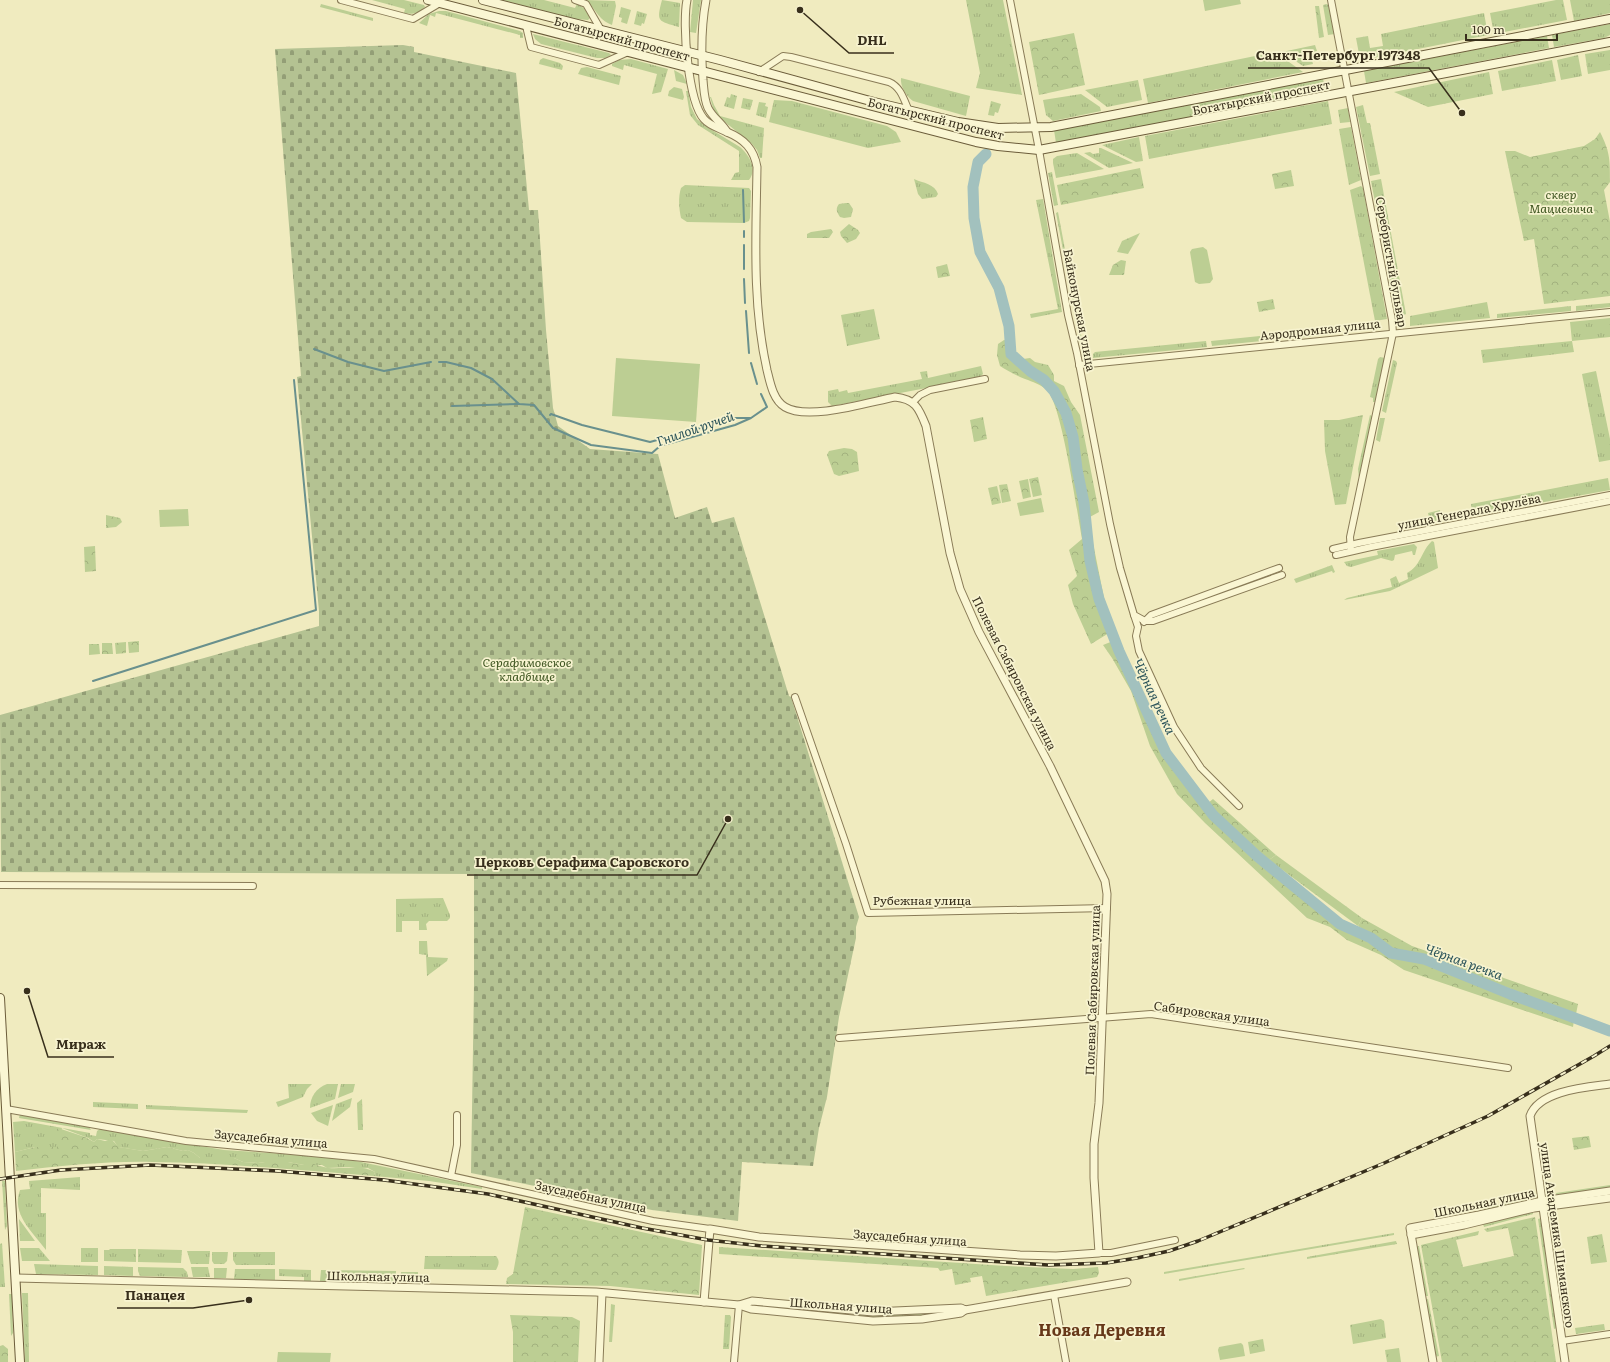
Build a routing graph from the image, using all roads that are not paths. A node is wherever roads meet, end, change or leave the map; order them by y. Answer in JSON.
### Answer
{"nodes":[{"id":1,"x":341,"y":0,"type":"edge"},
{"id":2,"x":428,"y":0,"type":"edge"},
{"id":3,"x":483,"y":0,"type":"edge"},
{"id":4,"x":575,"y":0,"type":"edge"},
{"id":5,"x":687,"y":0,"type":"edge"},
{"id":6,"x":706,"y":0,"type":"edge"},
{"id":7,"x":1010,"y":0,"type":"edge"},
{"id":8,"x":1331,"y":0,"type":"edge"},
{"id":9,"x":440,"y":3,"type":"junction"},
{"id":10,"x":1610,"y":19,"type":"edge"},
{"id":11,"x":526,"y":26,"type":"junction"},
{"id":12,"x":601,"y":30,"type":"junction"},
{"id":13,"x":1610,"y":42,"type":"edge"},
{"id":14,"x":628,"y":52,"type":"junction"},
{"id":15,"x":686,"y":52,"type":"junction"},
{"id":16,"x":702,"y":56,"type":"junction"},
{"id":17,"x":689,"y":68,"type":"junction"},
{"id":18,"x":1344,"y":70,"type":"junction"},
{"id":19,"x":703,"y":72,"type":"junction"},
{"id":20,"x":759,"y":72,"type":"junction"},
{"id":21,"x":1348,"y":92,"type":"junction"},
{"id":22,"x":909,"y":112,"type":"junction"},
{"id":23,"x":1034,"y":128,"type":"junction"},
{"id":24,"x":727,"y":132,"type":"junction"},
{"id":25,"x":1039,"y":150,"type":"junction"},
{"id":26,"x":1610,"y":312,"type":"edge"},
{"id":27,"x":1393,"y":333,"type":"junction"},
{"id":28,"x":1079,"y":365,"type":"junction"},
{"id":29,"x":985,"y":379,"type":"dead end"},
{"id":30,"x":913,"y":402,"type":"junction"},
{"id":31,"x":1610,"y":495,"type":"edge"},
{"id":32,"x":1610,"y":501,"type":"edge"},
{"id":33,"x":1349,"y":545,"type":"junction"},
{"id":34,"x":1351,"y":552,"type":"junction"},
{"id":35,"x":1279,"y":568,"type":"dead end"},
{"id":36,"x":1282,"y":575,"type":"dead end"},
{"id":37,"x":1134,"y":615,"type":"junction"},
{"id":38,"x":1143,"y":620,"type":"junction"},
{"id":39,"x":1138,"y":627,"type":"junction"},
{"id":40,"x":795,"y":696,"type":"dead end"},
{"id":41,"x":1239,"y":806,"type":"dead end"},
{"id":42,"x":0,"y":885,"type":"edge"},
{"id":43,"x":253,"y":886,"type":"dead end"},
{"id":44,"x":1107,"y":908,"type":"junction"},
{"id":45,"x":0,"y":998,"type":"edge"},
{"id":46,"x":1103,"y":1018,"type":"junction"},
{"id":47,"x":839,"y":1038,"type":"dead end"},
{"id":48,"x":1508,"y":1068,"type":"dead end"},
{"id":49,"x":1610,"y":1084,"type":"edge"},
{"id":50,"x":6,"y":1109,"type":"junction"},
{"id":51,"x":457,"y":1114,"type":"dead end"},
{"id":52,"x":451,"y":1176,"type":"junction"},
{"id":53,"x":1610,"y":1191,"type":"edge"},
{"id":54,"x":1610,"y":1198,"type":"edge"},
{"id":55,"x":1542,"y":1204,"type":"junction"},
{"id":56,"x":710,"y":1229,"type":"junction"},
{"id":57,"x":1175,"y":1240,"type":"dead end"},
{"id":58,"x":1099,"y":1254,"type":"junction"},
{"id":59,"x":16,"y":1278,"type":"junction"},
{"id":60,"x":1126,"y":1282,"type":"dead end"},
{"id":61,"x":602,"y":1293,"type":"junction"},
{"id":62,"x":1054,"y":1295,"type":"junction"},
{"id":63,"x":704,"y":1302,"type":"junction"},
{"id":64,"x":739,"y":1305,"type":"junction"},
{"id":65,"x":1610,"y":1334,"type":"edge"},
{"id":66,"x":1562,"y":1341,"type":"junction"},
{"id":67,"x":20,"y":1362,"type":"edge"},
{"id":68,"x":599,"y":1362,"type":"edge"},
{"id":69,"x":734,"y":1362,"type":"edge"},
{"id":70,"x":1066,"y":1362,"type":"edge"},
{"id":71,"x":1433,"y":1362,"type":"edge"},
{"id":72,"x":1565,"y":1362,"type":"edge"}],
"edges":[{"from":1,"to":9,"type":"street"},
{"from":2,"to":9,"type":"main road","name":"Богатырский проспект"},
{"from":3,"to":12,"type":"main road","name":"Богатырский проспект"},
{"from":4,"to":12,"type":"street"},
{"from":5,"to":15,"type":"street"},
{"from":6,"to":16,"type":"street"},
{"from":7,"to":23,"type":"street","name":"Байконурская улица"},
{"from":8,"to":18,"type":"street","name":"Серебристый бульвар"},
{"from":9,"to":11,"type":"main road","name":"Богатырский проспект"},
{"from":10,"to":18,"type":"main road","name":"Богатырский проспект"},
{"from":11,"to":14,"type":"main road","name":"Богатырский проспект"},
{"from":11,"to":14,"type":"street"},
{"from":12,"to":15,"type":"main road","name":"Богатырский проспект"},
{"from":13,"to":21,"type":"main road","name":"Богатырский проспект"},
{"from":14,"to":17,"type":"main road","name":"Богатырский проспект"},
{"from":15,"to":16,"type":"main road","name":"Богатырский проспект"},
{"from":15,"to":17,"type":"street"},
{"from":16,"to":19,"type":"street"},
{"from":16,"to":20,"type":"main road","name":"Богатырский проспект"},
{"from":17,"to":19,"type":"main road","name":"Богатырский проспект"},
{"from":17,"to":24,"type":"street"},
{"from":18,"to":21,"type":"street","name":"Серебристый бульвар"},
{"from":18,"to":23,"type":"main road","name":"Богатырский проспект"},
{"from":19,"to":24,"type":"street"},
{"from":19,"to":25,"type":"main road","name":"Богатырский проспект"},
{"from":20,"to":22,"type":"main road","name":"Богатырский проспект"},
{"from":20,"to":22,"type":"street"},
{"from":21,"to":25,"type":"main road","name":"Богатырский проспект"},
{"from":21,"to":27,"type":"street","name":"Серебристый бульвар"},
{"from":22,"to":23,"type":"main road","name":"Богатырский проспект"},
{"from":23,"to":25,"type":"street","name":"Байконурская улица"},
{"from":24,"to":30,"type":"street"},
{"from":25,"to":28,"type":"street","name":"Байконурская улица"},
{"from":26,"to":27,"type":"street","name":"Аэродромная улица"},
{"from":27,"to":28,"type":"street","name":"Аэродромная улица"},
{"from":27,"to":33,"type":"street","name":"Серебристый бульвар"},
{"from":28,"to":37,"type":"street","name":"Байконурская улица"},
{"from":29,"to":30,"type":"street"},
{"from":30,"to":44,"type":"street","name":"Полевая Сабировская улица"},
{"from":31,"to":33,"type":"street","name":"улица Генерала Хрулёва"},
{"from":32,"to":34,"type":"street","name":"улица Генерала Хрулёва"},
{"from":33,"to":34,"type":"street","name":"Серебристый бульвар"},
{"from":33,"to":34,"type":"street","name":"улица Генерала Хрулёва"},
{"from":35,"to":38,"type":"street"},
{"from":36,"to":38,"type":"street"},
{"from":37,"to":38,"type":"street"},
{"from":37,"to":39,"type":"street","name":"Байконурская улица"},
{"from":38,"to":39,"type":"street"},
{"from":39,"to":41,"type":"street","name":"Байконурская улица"},
{"from":40,"to":44,"type":"street","name":"Рубежная улица"},
{"from":42,"to":43,"type":"street"},
{"from":44,"to":46,"type":"street","name":"Полевая Сабировская улица"},
{"from":45,"to":50,"type":"main road"},
{"from":46,"to":47,"type":"street","name":"Сабировская улица"},
{"from":46,"to":48,"type":"street","name":"Сабировская улица"},
{"from":46,"to":58,"type":"street","name":"Полевая Сабировская улица"},
{"from":49,"to":55,"type":"street","name":"улица Академика Шиманского"},
{"from":50,"to":52,"type":"street","name":"Заусадебная улица"},
{"from":50,"to":59,"type":"main road"},
{"from":51,"to":52,"type":"street"},
{"from":52,"to":56,"type":"street","name":"Заусадебная улица"},
{"from":53,"to":55,"type":"street","name":"Школьная улица"},
{"from":54,"to":55,"type":"street","name":"Школьная улица"},
{"from":55,"to":66,"type":"street","name":"улица Академика Шиманского"},
{"from":55,"to":71,"type":"street","name":"Школьная улица"},
{"from":56,"to":58,"type":"street","name":"Заусадебная улица"},
{"from":56,"to":63,"type":"street"},
{"from":57,"to":58,"type":"street","name":"Заусадебная улица"},
{"from":59,"to":61,"type":"street","name":"Школьная улица"},
{"from":59,"to":67,"type":"main road"},
{"from":60,"to":62,"type":"street","name":"Школьная улица"},
{"from":61,"to":63,"type":"street","name":"Школьная улица"},
{"from":61,"to":68,"type":"street"},
{"from":62,"to":64,"type":"street","name":"Школьная улица"},
{"from":62,"to":70,"type":"street"},
{"from":63,"to":64,"type":"street","name":"Школьная улица"},
{"from":64,"to":69,"type":"street"},
{"from":65,"to":66,"type":"street"},
{"from":66,"to":72,"type":"street","name":"улица Академика Шиманского"}]}
